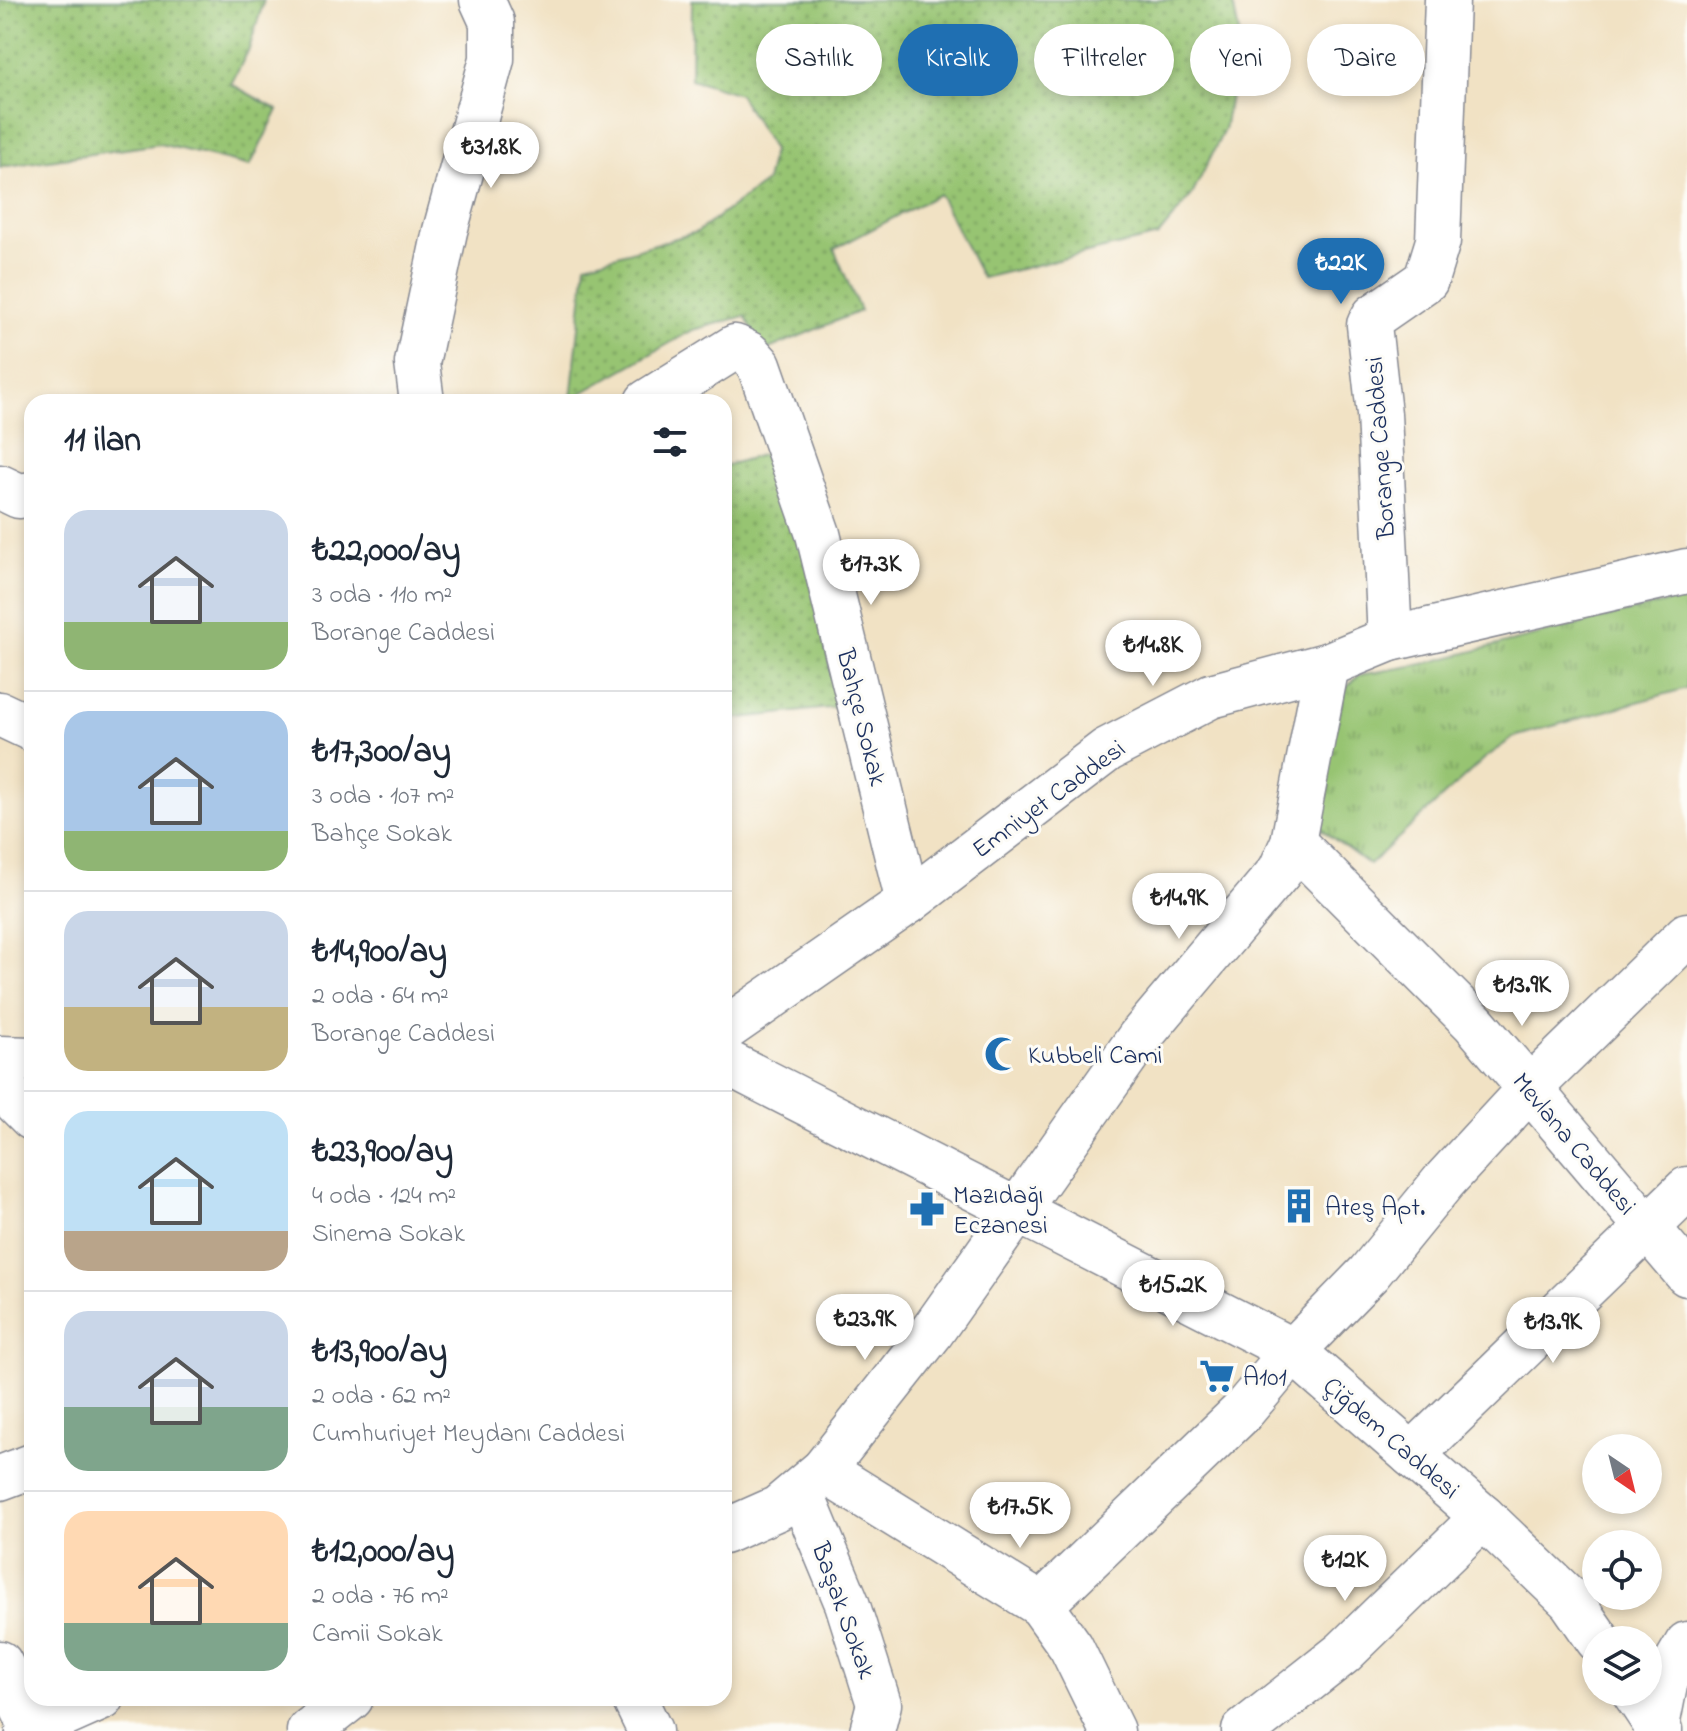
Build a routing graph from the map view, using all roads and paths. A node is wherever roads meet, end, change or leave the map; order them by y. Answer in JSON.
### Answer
{"nodes":[{"id":1,"x":482,"y":0,"type":"edge"},
{"id":2,"x":1447,"y":0,"type":"edge"},
{"id":3,"x":421,"y":394,"type":"edge"},
{"id":4,"x":660,"y":394,"type":"edge"},
{"id":5,"x":0,"y":487,"type":"edge"},
{"id":6,"x":24,"y":495,"type":"edge"},
{"id":7,"x":1687,"y":571,"type":"edge"},
{"id":8,"x":1390,"y":639,"type":"junction"},
{"id":9,"x":1327,"y":665,"type":"junction"},
{"id":10,"x":0,"y":714,"type":"edge"},
{"id":11,"x":24,"y":725,"type":"edge"},
{"id":12,"x":1293,"y":842,"type":"junction"},
{"id":13,"x":908,"y":902,"type":"junction"},
{"id":14,"x":1687,"y":935,"type":"edge"},
{"id":15,"x":732,"y":1024,"type":"edge"},
{"id":16,"x":0,"y":1058,"type":"edge"},
{"id":17,"x":24,"y":1059,"type":"edge"},
{"id":18,"x":732,"y":1065,"type":"edge"},
{"id":19,"x":0,"y":1086,"type":"edge"},
{"id":20,"x":1529,"y":1089,"type":"junction"},
{"id":21,"x":24,"y":1110,"type":"edge"},
{"id":22,"x":1687,"y":1189,"type":"edge"},
{"id":23,"x":1019,"y":1212,"type":"junction"},
{"id":24,"x":1647,"y":1227,"type":"junction"},
{"id":25,"x":1687,"y":1274,"type":"edge"},
{"id":26,"x":1293,"y":1351,"type":"junction"},
{"id":27,"x":1412,"y":1455,"type":"junction"},
{"id":28,"x":24,"y":1469,"type":"edge"},
{"id":29,"x":0,"y":1478,"type":"edge"},
{"id":30,"x":811,"y":1480,"type":"junction"},
{"id":31,"x":1483,"y":1517,"type":"junction"},
{"id":32,"x":732,"y":1528,"type":"edge"},
{"id":33,"x":1041,"y":1605,"type":"junction"},
{"id":34,"x":1588,"y":1626,"type":"edge"},
{"id":35,"x":1687,"y":1644,"type":"edge"},
{"id":36,"x":0,"y":1663,"type":"edge"},
{"id":37,"x":84,"y":1706,"type":"edge"},
{"id":38,"x":341,"y":1706,"type":"edge"},
{"id":39,"x":638,"y":1706,"type":"edge"},
{"id":40,"x":1652,"y":1720,"type":"edge"},
{"id":41,"x":31,"y":1730,"type":"edge"},
{"id":42,"x":309,"y":1731,"type":"edge"},
{"id":43,"x":650,"y":1731,"type":"edge"},
{"id":44,"x":872,"y":1731,"type":"edge"},
{"id":45,"x":1112,"y":1731,"type":"edge"},
{"id":46,"x":1244,"y":1731,"type":"edge"}],
"edges":[{"from":1,"to":3,"type":"street"},
{"from":2,"to":8,"type":"street","name":"Borange Caddesi"},
{"from":4,"to":13,"type":"street","name":"Bahçe Sokak"},
{"from":5,"to":6,"type":"street"},
{"from":7,"to":8,"type":"street","name":"Emniyet Caddesi"},
{"from":8,"to":9,"type":"street","name":"Emniyet Caddesi"},
{"from":9,"to":12,"type":"street"},
{"from":9,"to":13,"type":"street","name":"Emniyet Caddesi"},
{"from":10,"to":11,"type":"street"},
{"from":12,"to":20,"type":"street","name":"Mevlana Caddesi"},
{"from":12,"to":23,"type":"street"},
{"from":13,"to":15,"type":"street","name":"Emniyet Caddesi"},
{"from":14,"to":20,"type":"street"},
{"from":16,"to":17,"type":"street"},
{"from":18,"to":23,"type":"street","name":"Çiğdem Caddesi"},
{"from":19,"to":21,"type":"street"},
{"from":20,"to":24,"type":"street","name":"Mevlana Caddesi"},
{"from":20,"to":26,"type":"street"},
{"from":22,"to":24,"type":"street"},
{"from":23,"to":26,"type":"street","name":"Çiğdem Caddesi"},
{"from":23,"to":30,"type":"street"},
{"from":24,"to":25,"type":"street","name":"Mevlana Caddesi"},
{"from":24,"to":27,"type":"street"},
{"from":26,"to":27,"type":"street","name":"Çiğdem Caddesi"},
{"from":26,"to":33,"type":"street"},
{"from":27,"to":31,"type":"street","name":"Çiğdem Caddesi"},
{"from":28,"to":29,"type":"street"},
{"from":30,"to":32,"type":"street"},
{"from":30,"to":33,"type":"street"},
{"from":30,"to":44,"type":"street","name":"Başak Sokak"},
{"from":31,"to":34,"type":"street","name":"Çiğdem Caddesi"},
{"from":31,"to":46,"type":"street"},
{"from":33,"to":45,"type":"street"},
{"from":35,"to":40,"type":"street"},
{"from":36,"to":41,"type":"street"},
{"from":37,"to":41,"type":"street"},
{"from":38,"to":42,"type":"street"},
{"from":39,"to":43,"type":"street"}]}
